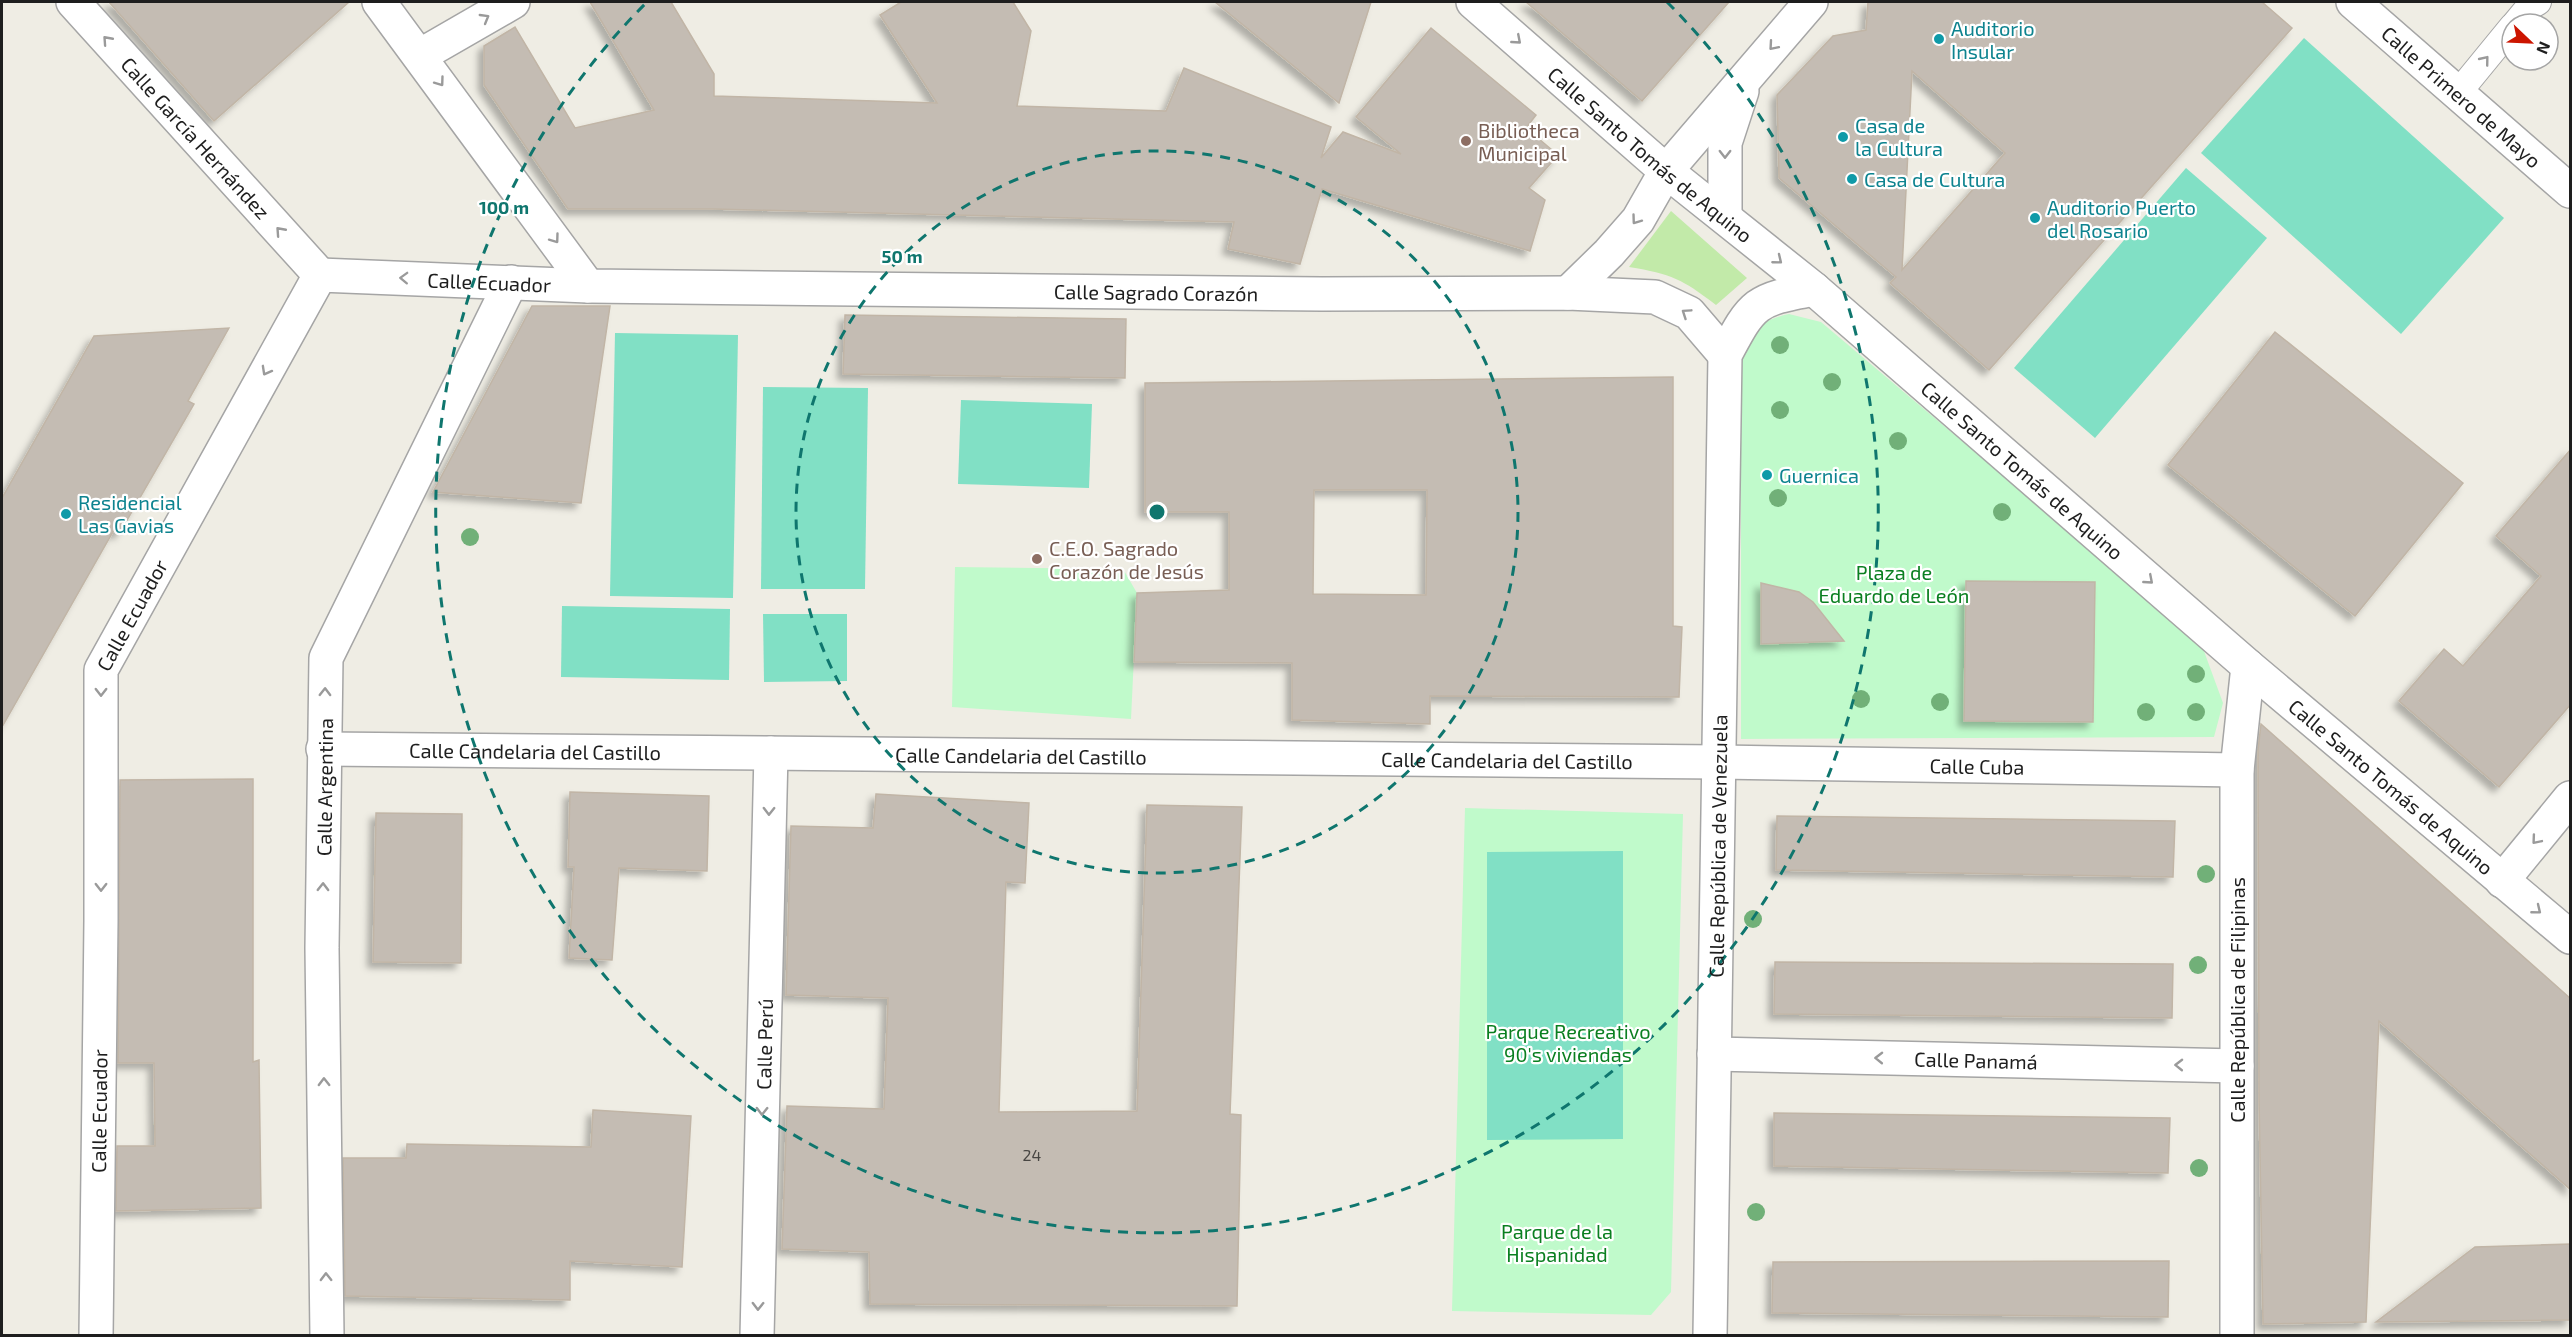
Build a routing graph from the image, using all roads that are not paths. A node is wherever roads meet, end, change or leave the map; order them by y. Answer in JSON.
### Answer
{"nodes":[{"id":1,"x":73,"y":2,"type":"edge"},
{"id":2,"x":379,"y":2,"type":"edge"},
{"id":3,"x":513,"y":2,"type":"edge"},
{"id":4,"x":1473,"y":2,"type":"edge"},
{"id":5,"x":1811,"y":2,"type":"edge"},
{"id":6,"x":2353,"y":2,"type":"edge"},
{"id":7,"x":2538,"y":2,"type":"edge"},
{"id":8,"x":2524,"y":12,"type":"edge"},
{"id":9,"x":2500,"y":42,"type":"edge"},
{"id":10,"x":421,"y":55,"type":"junction"},
{"id":11,"x":1746,"y":78,"type":"junction"},
{"id":12,"x":2458,"y":93,"type":"junction"},
{"id":13,"x":1666,"y":171,"type":"junction"},
{"id":14,"x":2571,"y":191,"type":"edge"},
{"id":15,"x":1725,"y":218,"type":"junction"},
{"id":16,"x":320,"y":275,"type":"junction"},
{"id":17,"x":511,"y":282,"type":"junction"},
{"id":18,"x":588,"y":286,"type":"junction"},
{"id":19,"x":1814,"y":289,"type":"junction"},
{"id":20,"x":1568,"y":293,"type":"junction"},
{"id":21,"x":1725,"y":355,"type":"junction"},
{"id":22,"x":2248,"y":666,"type":"junction"},
{"id":23,"x":323,"y":749,"type":"junction"},
{"id":24,"x":771,"y":753,"type":"junction"},
{"id":25,"x":1719,"y":762,"type":"junction"},
{"id":26,"x":2237,"y":770,"type":"junction"},
{"id":27,"x":2571,"y":798,"type":"edge"},
{"id":28,"x":2502,"y":881,"type":"junction"},
{"id":29,"x":2571,"y":937,"type":"edge"},
{"id":30,"x":1714,"y":1054,"type":"junction"},
{"id":31,"x":2237,"y":1066,"type":"junction"},
{"id":32,"x":96,"y":1335,"type":"edge"},
{"id":33,"x":327,"y":1335,"type":"edge"},
{"id":34,"x":757,"y":1335,"type":"edge"},
{"id":35,"x":1710,"y":1335,"type":"edge"},
{"id":36,"x":2237,"y":1335,"type":"edge"}],
"edges":[{"from":16,"to":1,"type":"street","name":"Calle García Hernández","one_way":true},
{"from":2,"to":10,"type":"street"},
{"from":10,"to":3,"type":"street","one_way":true},
{"from":4,"to":13,"type":"street","name":"Calle Santo Tomás de Aquino","one_way":true},
{"from":5,"to":11,"type":"street","one_way":true},
{"from":6,"to":12,"type":"street","name":"Calle Primero de Mayo"},
{"from":7,"to":8,"type":"lane"},
{"from":12,"to":9,"type":"lane","one_way":true},
{"from":10,"to":18,"type":"street","one_way":true},
{"from":11,"to":13,"type":"street"},
{"from":11,"to":15,"type":"street","one_way":true},
{"from":12,"to":14,"type":"street","name":"Calle Primero de Mayo"},
{"from":13,"to":15,"type":"street","name":"Calle Santo Tomás de Aquino"},
{"from":13,"to":20,"type":"street","one_way":true},
{"from":15,"to":19,"type":"street","name":"Calle Santo Tomás de Aquino","one_way":true},
{"from":17,"to":16,"type":"street","name":"Calle Ecuador","one_way":true},
{"from":16,"to":32,"type":"street","name":"Calle Ecuador","one_way":true},
{"from":17,"to":18,"type":"street","name":"Calle Ecuador"},
{"from":23,"to":17,"type":"street","name":"Calle Argentina","one_way":true},
{"from":18,"to":20,"type":"street","name":"Calle Sagrado Corazón"},
{"from":19,"to":21,"type":"street"},
{"from":19,"to":22,"type":"street","name":"Calle Santo Tomás de Aquino","one_way":true},
{"from":21,"to":20,"type":"street","name":"Calle Sagrado Corazón","one_way":true},
{"from":21,"to":25,"type":"street","name":"Calle República de Venezuela"},
{"from":22,"to":26,"type":"street","name":"Calle República de Filipinas"},
{"from":22,"to":28,"type":"street","name":"Calle Santo Tomás de Aquino"},
{"from":23,"to":24,"type":"street","name":"Calle Candelaria del Castillo"},
{"from":33,"to":23,"type":"street","name":"Calle Argentina","one_way":true},
{"from":24,"to":25,"type":"street","name":"Calle Candelaria del Castillo"},
{"from":24,"to":34,"type":"street","name":"Calle Perú","one_way":true},
{"from":25,"to":26,"type":"street","name":"Calle Cuba"},
{"from":25,"to":30,"type":"street","name":"Calle República de Venezuela"},
{"from":26,"to":31,"type":"street","name":"Calle República de Filipinas"},
{"from":27,"to":28,"type":"street","one_way":true},
{"from":28,"to":29,"type":"street","name":"Calle Santo Tomás de Aquino","one_way":true},
{"from":31,"to":30,"type":"street","name":"Calle Panamá","one_way":true},
{"from":30,"to":35,"type":"street","name":"Calle República de Venezuela"},
{"from":31,"to":36,"type":"street","name":"Calle República de Filipinas"}]}
